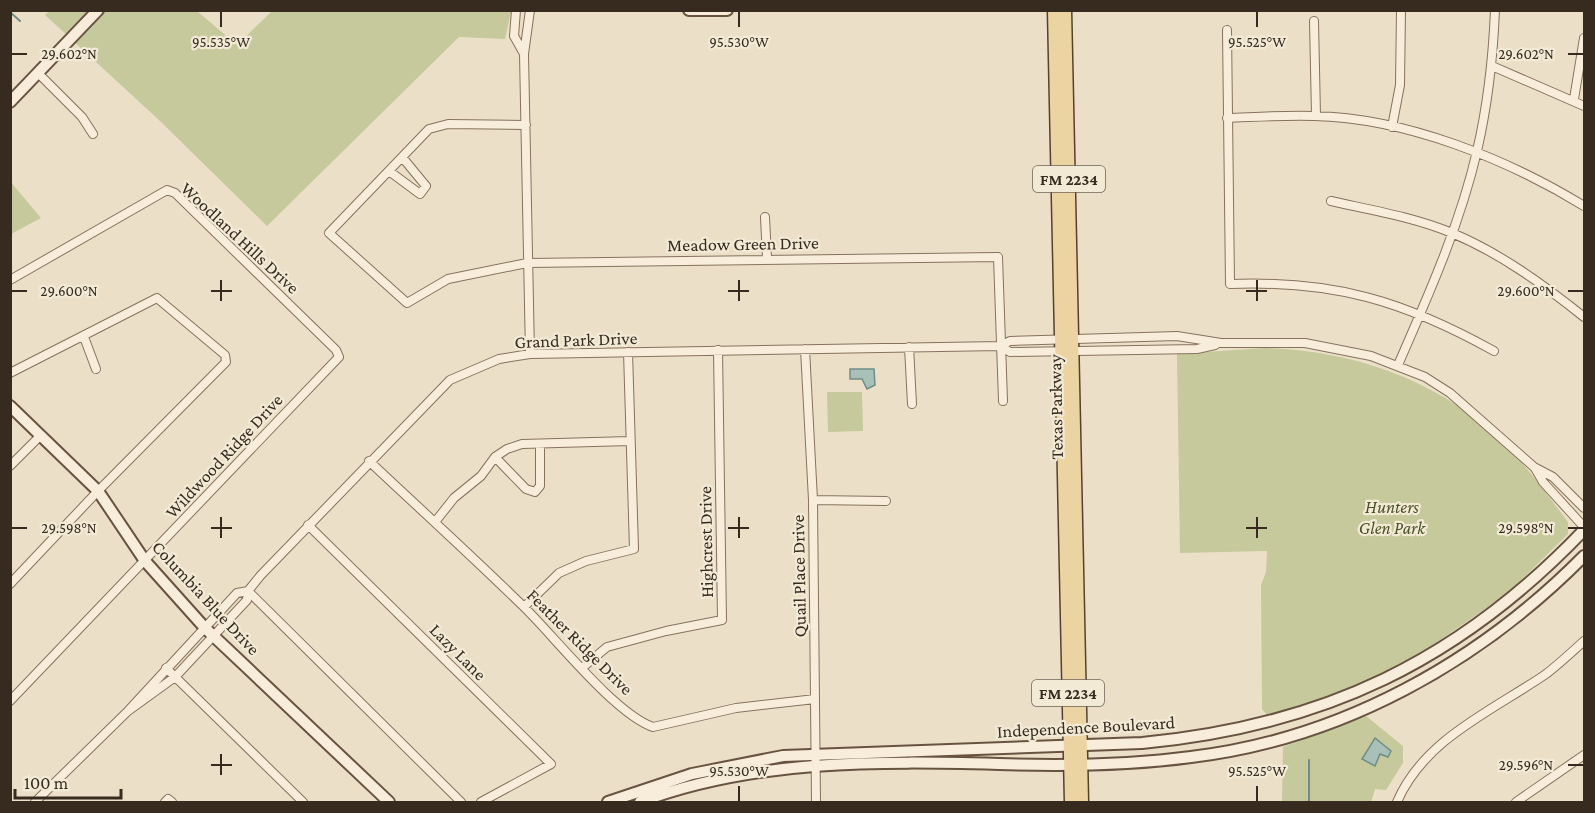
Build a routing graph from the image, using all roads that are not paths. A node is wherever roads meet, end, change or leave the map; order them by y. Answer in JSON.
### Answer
{"nodes":[{"id":1,"x":98,"y":10,"type":"edge"},
{"id":2,"x":516,"y":10,"type":"edge"},
{"id":3,"x":530,"y":10,"type":"edge"},
{"id":4,"x":688,"y":10,"type":"edge"},
{"id":5,"x":727,"y":10,"type":"edge"},
{"id":6,"x":1054,"y":10,"type":"edge"},
{"id":7,"x":1065,"y":10,"type":"edge"},
{"id":8,"x":1401,"y":10,"type":"edge"},
{"id":9,"x":1495,"y":10,"type":"edge"},
{"id":10,"x":1314,"y":21,"type":"dead end"},
{"id":11,"x":1227,"y":30,"type":"dead end"},
{"id":12,"x":1584,"y":38,"type":"edge"},
{"id":13,"x":524,"y":54,"type":"junction"},
{"id":14,"x":1492,"y":66,"type":"junction"},
{"id":15,"x":38,"y":73,"type":"junction"},
{"id":16,"x":1574,"y":99,"type":"junction"},
{"id":17,"x":10,"y":102,"type":"edge"},
{"id":18,"x":1584,"y":106,"type":"edge"},
{"id":19,"x":1316,"y":116,"type":"junction"},
{"id":20,"x":1227,"y":118,"type":"junction"},
{"id":21,"x":526,"y":125,"type":"junction"},
{"id":22,"x":1392,"y":127,"type":"junction"},
{"id":23,"x":93,"y":134,"type":"dead end"},
{"id":24,"x":1477,"y":152,"type":"junction"},
{"id":25,"x":402,"y":157,"type":"junction"},
{"id":26,"x":389,"y":171,"type":"junction"},
{"id":27,"x":1064,"y":194,"type":"junction"},
{"id":28,"x":1331,"y":201,"type":"dead end"},
{"id":29,"x":1584,"y":206,"type":"edge"},
{"id":30,"x":765,"y":217,"type":"dead end"},
{"id":31,"x":1452,"y":233,"type":"junction"},
{"id":32,"x":767,"y":258,"type":"junction"},
{"id":33,"x":527,"y":263,"type":"junction"},
{"id":34,"x":10,"y":280,"type":"edge"},
{"id":35,"x":1420,"y":313,"type":"junction"},
{"id":36,"x":1584,"y":317,"type":"edge"},
{"id":37,"x":319,"y":334,"type":"joint"},
{"id":38,"x":84,"y":338,"type":"junction"},
{"id":39,"x":1221,"y":343,"type":"junction"},
{"id":40,"x":1000,"y":346,"type":"junction"},
{"id":41,"x":1067,"y":346,"type":"junction"},
{"id":42,"x":909,"y":347,"type":"junction"},
{"id":43,"x":718,"y":350,"type":"junction"},
{"id":44,"x":805,"y":350,"type":"junction"},
{"id":45,"x":1494,"y":351,"type":"dead end"},
{"id":46,"x":628,"y":352,"type":"junction"},
{"id":47,"x":530,"y":354,"type":"junction"},
{"id":48,"x":1398,"y":365,"type":"junction"},
{"id":49,"x":96,"y":369,"type":"dead end"},
{"id":50,"x":10,"y":373,"type":"edge"},
{"id":51,"x":1003,"y":401,"type":"dead end"},
{"id":52,"x":912,"y":404,"type":"dead end"},
{"id":53,"x":10,"y":406,"type":"edge"},
{"id":54,"x":41,"y":435,"type":"junction"},
{"id":55,"x":630,"y":441,"type":"junction"},
{"id":56,"x":540,"y":444,"type":"junction"},
{"id":57,"x":495,"y":458,"type":"junction"},
{"id":58,"x":369,"y":461,"type":"junction"},
{"id":59,"x":10,"y":466,"type":"edge"},
{"id":60,"x":1534,"y":467,"type":"junction"},
{"id":61,"x":1064,"y":468,"type":"junction"},
{"id":62,"x":1076,"y":488,"type":"junction"},
{"id":63,"x":98,"y":491,"type":"junction"},
{"id":64,"x":813,"y":500,"type":"junction"},
{"id":65,"x":886,"y":501,"type":"dead end"},
{"id":66,"x":1584,"y":508,"type":"edge"},
{"id":67,"x":435,"y":522,"type":"junction"},
{"id":68,"x":308,"y":525,"type":"junction"},
{"id":69,"x":1584,"y":528,"type":"edge"},
{"id":70,"x":1584,"y":556,"type":"edge"},
{"id":71,"x":1065,"y":559,"type":"junction"},
{"id":72,"x":145,"y":561,"type":"junction"},
{"id":73,"x":1078,"y":583,"type":"junction"},
{"id":74,"x":10,"y":584,"type":"edge"},
{"id":75,"x":248,"y":591,"type":"junction"},
{"id":76,"x":524,"y":607,"type":"junction"},
{"id":77,"x":205,"y":628,"type":"junction"},
{"id":78,"x":214,"y":636,"type":"junction"},
{"id":79,"x":1456,"y":639,"type":"junction"},
{"id":80,"x":1584,"y":641,"type":"edge"},
{"id":81,"x":1466,"y":655,"type":"junction"},
{"id":82,"x":166,"y":668,"type":"junction"},
{"id":83,"x":582,"y":668,"type":"junction"},
{"id":84,"x":175,"y":677,"type":"junction"},
{"id":85,"x":815,"y":699,"type":"junction"},
{"id":86,"x":10,"y":701,"type":"edge"},
{"id":87,"x":128,"y":711,"type":"junction"},
{"id":88,"x":1258,"y":726,"type":"junction"},
{"id":89,"x":1259,"y":744,"type":"junction"},
{"id":90,"x":1075,"y":745,"type":"junction"},
{"id":91,"x":952,"y":751,"type":"junction"},
{"id":92,"x":816,"y":753,"type":"junction"},
{"id":93,"x":1584,"y":755,"type":"edge"},
{"id":94,"x":957,"y":762,"type":"junction"},
{"id":95,"x":1075,"y":763,"type":"junction"},
{"id":96,"x":817,"y":765,"type":"junction"},
{"id":97,"x":692,"y":774,"type":"junction"},
{"id":98,"x":695,"y":785,"type":"junction"},
{"id":99,"x":35,"y":802,"type":"edge"},
{"id":100,"x":303,"y":802,"type":"edge"},
{"id":101,"x":389,"y":802,"type":"edge"},
{"id":102,"x":461,"y":802,"type":"edge"},
{"id":103,"x":481,"y":802,"type":"edge"},
{"id":104,"x":608,"y":802,"type":"edge"},
{"id":105,"x":640,"y":802,"type":"edge"},
{"id":106,"x":816,"y":802,"type":"edge"},
{"id":107,"x":1071,"y":802,"type":"edge"},
{"id":108,"x":1082,"y":802,"type":"edge"},
{"id":109,"x":1397,"y":802,"type":"edge"},
{"id":110,"x":1516,"y":802,"type":"edge"}],
"edges":[{"from":1,"to":15,"type":"main road"},
{"from":2,"to":13,"type":"street"},
{"from":3,"to":13,"type":"street"},
{"from":4,"to":5,"type":"main road"},
{"from":6,"to":27,"type":"main road","name":"Texas Parkway","number":"FM 2234"},
{"from":7,"to":27,"type":"main road","name":"Texas Parkway","number":"FM 2234"},
{"from":8,"to":22,"type":"street"},
{"from":9,"to":14,"type":"street"},
{"from":10,"to":19,"type":"street"},
{"from":11,"to":20,"type":"street"},
{"from":12,"to":16,"type":"street"},
{"from":13,"to":21,"type":"street"},
{"from":14,"to":16,"type":"street"},
{"from":14,"to":24,"type":"street"},
{"from":15,"to":17,"type":"main road"},
{"from":15,"to":23,"type":"street"},
{"from":16,"to":18,"type":"street"},
{"from":19,"to":20,"type":"street"},
{"from":19,"to":22,"type":"street"},
{"from":20,"to":35,"type":"street"},
{"from":21,"to":25,"type":"street"},
{"from":21,"to":33,"type":"street"},
{"from":22,"to":24,"type":"street"},
{"from":24,"to":29,"type":"street"},
{"from":24,"to":31,"type":"street"},
{"from":25,"to":26,"type":"street"},
{"from":25,"to":26,"type":"street"},
{"from":26,"to":33,"type":"street","name":"Meadow Green Drive"},
{"from":27,"to":41,"type":"main road","name":"Texas Parkway","number":"FM 2234"},
{"from":28,"to":31,"type":"street"},
{"from":30,"to":32,"type":"street"},
{"from":31,"to":35,"type":"street"},
{"from":31,"to":36,"type":"street"},
{"from":32,"to":33,"type":"street","name":"Meadow Green Drive"},
{"from":32,"to":40,"type":"street","name":"Meadow Green Drive"},
{"from":33,"to":47,"type":"street"},
{"from":34,"to":37,"type":"street","name":"Woodland Hills Drive"},
{"from":35,"to":45,"type":"street"},
{"from":35,"to":48,"type":"street"},
{"from":37,"to":72,"type":"street","name":"Wildwood Ridge Drive"},
{"from":38,"to":49,"type":"street"},
{"from":38,"to":50,"type":"street"},
{"from":38,"to":63,"type":"street"},
{"from":39,"to":41,"type":"street","name":"Grand Park Drive"},
{"from":39,"to":41,"type":"street","name":"Grand Park Drive"},
{"from":39,"to":48,"type":"street","name":"Grand Park Drive"},
{"from":40,"to":41,"type":"street","name":"Grand Park Drive"},
{"from":40,"to":41,"type":"street","name":"Grand Park Drive"},
{"from":40,"to":42,"type":"street","name":"Grand Park Drive"},
{"from":40,"to":51,"type":"street"},
{"from":41,"to":61,"type":"main road","name":"Texas Parkway","number":"FM 2234"},
{"from":41,"to":62,"type":"main road","name":"Texas Parkway","number":"FM 2234"},
{"from":42,"to":44,"type":"street","name":"Grand Park Drive"},
{"from":42,"to":52,"type":"street"},
{"from":43,"to":44,"type":"street","name":"Grand Park Drive"},
{"from":43,"to":46,"type":"street","name":"Grand Park Drive"},
{"from":43,"to":83,"type":"street","name":"Highcrest Drive"},
{"from":44,"to":64,"type":"street","name":"Quail Place Drive"},
{"from":46,"to":47,"type":"street","name":"Grand Park Drive"},
{"from":46,"to":55,"type":"street"},
{"from":47,"to":58,"type":"street","name":"Grand Park Drive"},
{"from":48,"to":60,"type":"street","name":"Grand Park Drive"},
{"from":53,"to":54,"type":"main road","name":"Columbia Blue Drive"},
{"from":54,"to":59,"type":"street"},
{"from":54,"to":63,"type":"main road","name":"Columbia Blue Drive"},
{"from":55,"to":56,"type":"street"},
{"from":55,"to":76,"type":"street"},
{"from":56,"to":57,"type":"street"},
{"from":56,"to":57,"type":"street"},
{"from":57,"to":67,"type":"street"},
{"from":58,"to":67,"type":"street","name":"Feather Ridge Drive"},
{"from":58,"to":68,"type":"street","name":"Grand Park Drive"},
{"from":60,"to":66,"type":"street","name":"Grand Park Drive"},
{"from":60,"to":69,"type":"street","name":"Grand Park Drive"},
{"from":61,"to":62,"type":"main road"},
{"from":61,"to":71,"type":"main road","name":"Texas Parkway","number":"FM 2234"},
{"from":62,"to":73,"type":"main road","name":"Texas Parkway","number":"FM 2234"},
{"from":63,"to":72,"type":"main road","name":"Columbia Blue Drive"},
{"from":63,"to":74,"type":"street"},
{"from":64,"to":65,"type":"street"},
{"from":64,"to":85,"type":"street","name":"Quail Place Drive"},
{"from":67,"to":76,"type":"street","name":"Feather Ridge Drive"},
{"from":68,"to":75,"type":"street","name":"Grand Park Drive"},
{"from":68,"to":103,"type":"street","name":"Lazy Lane"},
{"from":69,"to":79,"type":"main road","name":"Independence Boulevard"},
{"from":70,"to":81,"type":"main road","name":"Independence Boulevard"},
{"from":71,"to":73,"type":"main road"},
{"from":71,"to":90,"type":"main road","name":"Texas Parkway","number":"FM 2234"},
{"from":72,"to":77,"type":"main road","name":"Columbia Blue Drive"},
{"from":72,"to":86,"type":"street","name":"Wildwood Ridge Drive"},
{"from":73,"to":90,"type":"main road","name":"Texas Parkway","number":"FM 2234"},
{"from":75,"to":77,"type":"street","name":"Grand Park Drive"},
{"from":75,"to":78,"type":"street","name":"Grand Park Drive"},
{"from":75,"to":102,"type":"street"},
{"from":76,"to":83,"type":"street","name":"Feather Ridge Drive"},
{"from":77,"to":78,"type":"main road","name":"Columbia Blue Drive"},
{"from":77,"to":82,"type":"street","name":"Grand Park Drive"},
{"from":78,"to":84,"type":"street","name":"Grand Park Drive"},
{"from":78,"to":101,"type":"main road","name":"Columbia Blue Drive"},
{"from":79,"to":81,"type":"main road"},
{"from":79,"to":88,"type":"main road","name":"Independence Boulevard"},
{"from":80,"to":109,"type":"street"},
{"from":81,"to":89,"type":"main road","name":"Independence Boulevard"},
{"from":82,"to":84,"type":"street"},
{"from":82,"to":87,"type":"street","name":"Grand Park Drive"},
{"from":83,"to":85,"type":"street","name":"Feather Ridge Drive"},
{"from":84,"to":87,"type":"street","name":"Grand Park Drive"},
{"from":84,"to":100,"type":"street"},
{"from":85,"to":92,"type":"street","name":"Quail Place Drive"},
{"from":87,"to":99,"type":"street","name":"Grand Park Drive"},
{"from":88,"to":89,"type":"main road"},
{"from":88,"to":90,"type":"main road","name":"Independence Boulevard"},
{"from":89,"to":95,"type":"main road","name":"Independence Boulevard"},
{"from":90,"to":91,"type":"main road","name":"Independence Boulevard"},
{"from":90,"to":95,"type":"main road","name":"Texas Parkway","number":"FM 2234"},
{"from":91,"to":92,"type":"main road","name":"Independence Boulevard"},
{"from":91,"to":94,"type":"main road"},
{"from":92,"to":96,"type":"street","name":"Quail Place Drive"},
{"from":92,"to":97,"type":"main road","name":"Independence Boulevard"},
{"from":93,"to":110,"type":"street"},
{"from":94,"to":95,"type":"main road","name":"Independence Boulevard"},
{"from":94,"to":96,"type":"main road","name":"Independence Boulevard"},
{"from":95,"to":107,"type":"main road","name":"Texas Parkway","number":"FM 2234"},
{"from":95,"to":108,"type":"main road","name":"Texas Parkway","number":"FM 2234"},
{"from":96,"to":98,"type":"main road","name":"Independence Boulevard"},
{"from":96,"to":106,"type":"street","name":"Quail Place Drive"},
{"from":97,"to":98,"type":"main road"},
{"from":97,"to":104,"type":"main road","name":"Independence Boulevard"},
{"from":98,"to":105,"type":"main road","name":"Independence Boulevard"}]}
